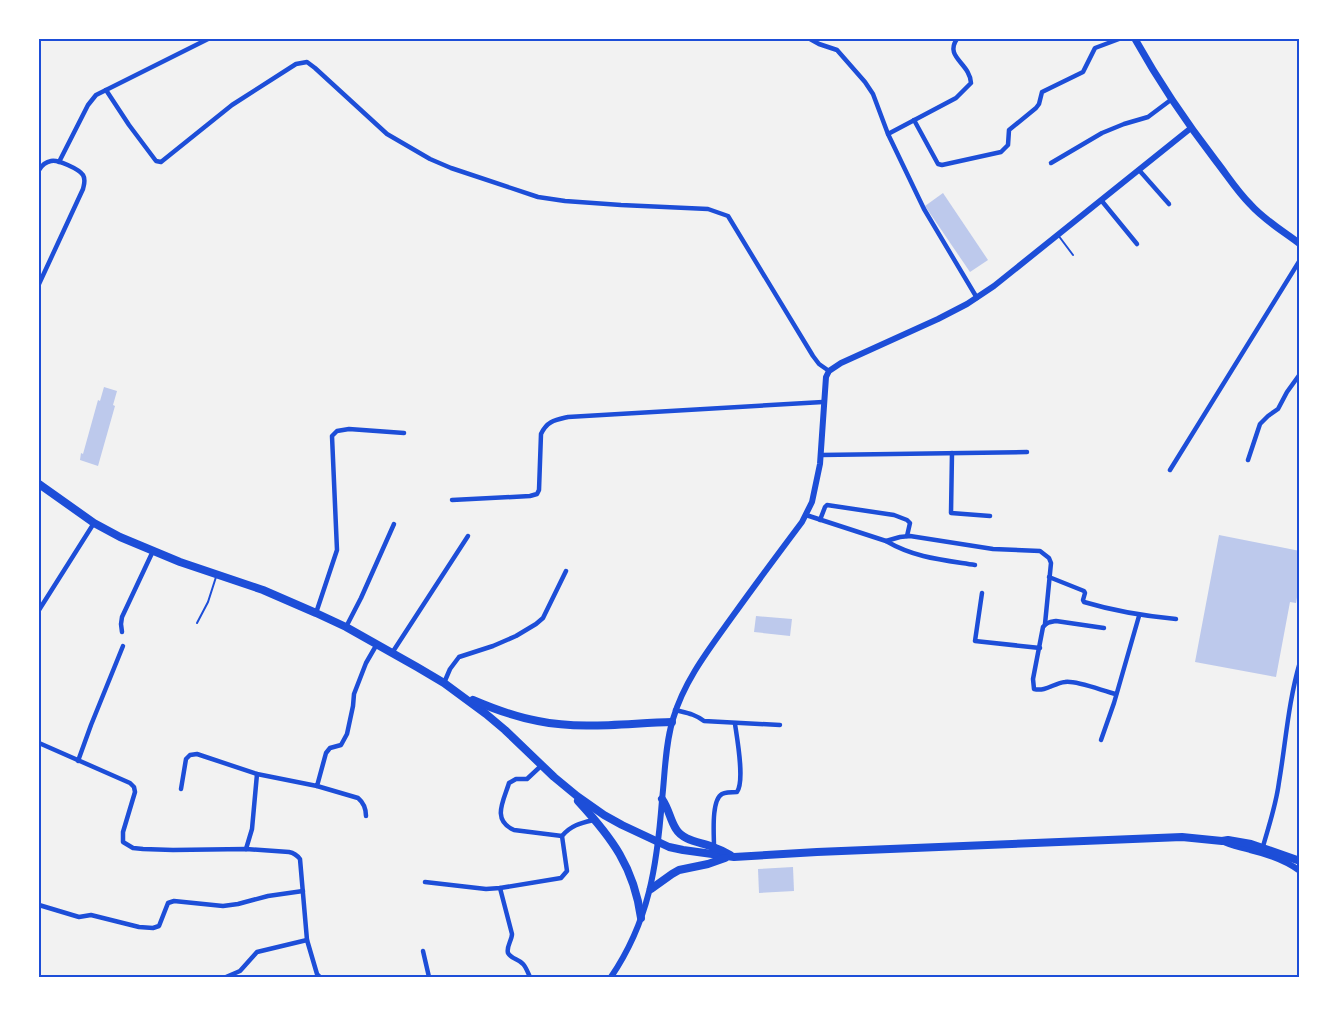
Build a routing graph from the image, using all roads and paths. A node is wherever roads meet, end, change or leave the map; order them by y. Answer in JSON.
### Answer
{"nodes":[{"id":1,"x":208,"y":39,"type":"edge"},
{"id":2,"x":810,"y":39,"type":"edge"},
{"id":3,"x":957,"y":39,"type":"edge"},
{"id":4,"x":1119,"y":39,"type":"edge"},
{"id":5,"x":1135,"y":39,"type":"edge"},
{"id":6,"x":106,"y":90,"type":"junction"},
{"id":7,"x":1172,"y":99,"type":"junction"},
{"id":8,"x":914,"y":120,"type":"junction"},
{"id":9,"x":1191,"y":128,"type":"junction"},
{"id":10,"x":888,"y":134,"type":"junction"},
{"id":11,"x":59,"y":162,"type":"junction"},
{"id":12,"x":1051,"y":163,"type":"dead end"},
{"id":13,"x":39,"y":170,"type":"edge"},
{"id":14,"x":1139,"y":170,"type":"junction"},
{"id":15,"x":1101,"y":200,"type":"junction"},
{"id":16,"x":1169,"y":204,"type":"dead end"},
{"id":17,"x":1058,"y":235,"type":"junction"},
{"id":18,"x":1137,"y":244,"type":"dead end"},
{"id":19,"x":1300,"y":244,"type":"edge"},
{"id":20,"x":1073,"y":255,"type":"dead end"},
{"id":21,"x":1300,"y":260,"type":"edge"},
{"id":22,"x":39,"y":284,"type":"edge"},
{"id":23,"x":977,"y":298,"type":"junction"},
{"id":24,"x":829,"y":371,"type":"junction"},
{"id":25,"x":1300,"y":374,"type":"edge"},
{"id":26,"x":823,"y":402,"type":"junction"},
{"id":27,"x":404,"y":434,"type":"dead end"},
{"id":28,"x":1027,"y":452,"type":"dead end"},
{"id":29,"x":952,"y":453,"type":"junction"},
{"id":30,"x":821,"y":455,"type":"junction"},
{"id":31,"x":1248,"y":460,"type":"dead end"},
{"id":32,"x":1170,"y":470,"type":"dead end"},
{"id":33,"x":39,"y":484,"type":"edge"},
{"id":34,"x":452,"y":500,"type":"dead end"},
{"id":35,"x":806,"y":515,"type":"junction"},
{"id":36,"x":990,"y":516,"type":"dead end"},
{"id":37,"x":820,"y":520,"type":"junction"},
{"id":38,"x":94,"y":523,"type":"junction"},
{"id":39,"x":394,"y":524,"type":"dead end"},
{"id":40,"x":468,"y":536,"type":"dead end"},
{"id":41,"x":907,"y":536,"type":"junction"},
{"id":42,"x":886,"y":541,"type":"junction"},
{"id":43,"x":153,"y":551,"type":"junction"},
{"id":44,"x":975,"y":565,"type":"dead end"},
{"id":45,"x":566,"y":571,"type":"dead end"},
{"id":46,"x":217,"y":575,"type":"junction"},
{"id":47,"x":1049,"y":577,"type":"junction"},
{"id":48,"x":982,"y":593,"type":"dead end"},
{"id":49,"x":41,"y":603,"type":"edge"},
{"id":50,"x":39,"y":610,"type":"edge"},
{"id":51,"x":316,"y":613,"type":"junction"},
{"id":52,"x":1139,"y":615,"type":"junction"},
{"id":53,"x":1176,"y":620,"type":"dead end"},
{"id":54,"x":197,"y":623,"type":"dead end"},
{"id":55,"x":1045,"y":624,"type":"junction"},
{"id":56,"x":346,"y":627,"type":"junction"},
{"id":57,"x":1104,"y":628,"type":"dead end"},
{"id":58,"x":122,"y":632,"type":"dead end"},
{"id":59,"x":377,"y":644,"type":"junction"},
{"id":60,"x":123,"y":646,"type":"dead end"},
{"id":61,"x":1040,"y":648,"type":"junction"},
{"id":62,"x":392,"y":653,"type":"junction"},
{"id":63,"x":1300,"y":662,"type":"edge"},
{"id":64,"x":444,"y":683,"type":"junction"},
{"id":65,"x":458,"y":693,"type":"junction"},
{"id":66,"x":1116,"y":694,"type":"junction"},
{"id":67,"x":675,"y":710,"type":"junction"},
{"id":68,"x":672,"y":722,"type":"junction"},
{"id":69,"x":735,"y":724,"type":"junction"},
{"id":70,"x":780,"y":725,"type":"dead end"},
{"id":71,"x":1101,"y":740,"type":"dead end"},
{"id":72,"x":39,"y":743,"type":"edge"},
{"id":73,"x":78,"y":761,"type":"junction"},
{"id":74,"x":542,"y":765,"type":"junction"},
{"id":75,"x":257,"y":774,"type":"junction"},
{"id":76,"x":563,"y":784,"type":"junction"},
{"id":77,"x":317,"y":786,"type":"junction"},
{"id":78,"x":181,"y":789,"type":"dead end"},
{"id":79,"x":663,"y":799,"type":"junction"},
{"id":80,"x":366,"y":816,"type":"dead end"},
{"id":81,"x":595,"y":820,"type":"junction"},
{"id":82,"x":562,"y":836,"type":"junction"},
{"id":83,"x":1222,"y":841,"type":"junction"},
{"id":84,"x":658,"y":842,"type":"junction"},
{"id":85,"x":714,"y":847,"type":"junction"},
{"id":86,"x":246,"y":849,"type":"junction"},
{"id":87,"x":1262,"y":850,"type":"junction"},
{"id":88,"x":730,"y":857,"type":"junction"},
{"id":89,"x":1300,"y":861,"type":"edge"},
{"id":90,"x":1300,"y":871,"type":"edge"},
{"id":91,"x":425,"y":882,"type":"dead end"},
{"id":92,"x":500,"y":888,"type":"junction"},
{"id":93,"x":651,"y":889,"type":"junction"},
{"id":94,"x":303,"y":891,"type":"junction"},
{"id":95,"x":39,"y":904,"type":"edge"},
{"id":96,"x":641,"y":918,"type":"junction"},
{"id":97,"x":307,"y":940,"type":"junction"},
{"id":98,"x":423,"y":951,"type":"dead end"},
{"id":99,"x":226,"y":977,"type":"edge"},
{"id":100,"x":320,"y":977,"type":"edge"},
{"id":101,"x":429,"y":977,"type":"edge"},
{"id":102,"x":530,"y":977,"type":"edge"},
{"id":103,"x":611,"y":977,"type":"edge"}],
"edges":[{"from":1,"to":6,"type":"street"},
{"from":2,"to":10,"type":"street"},
{"from":3,"to":8,"type":"street"},
{"from":4,"to":8,"type":"street"},
{"from":5,"to":7,"type":"main road"},
{"from":6,"to":11,"type":"street"},
{"from":6,"to":24,"type":"street"},
{"from":7,"to":9,"type":"main road"},
{"from":7,"to":12,"type":"street"},
{"from":8,"to":10,"type":"street"},
{"from":9,"to":14,"type":"street"},
{"from":9,"to":19,"type":"main road"},
{"from":10,"to":23,"type":"street"},
{"from":11,"to":13,"type":"street"},
{"from":11,"to":22,"type":"street"},
{"from":14,"to":15,"type":"street"},
{"from":14,"to":16,"type":"street"},
{"from":15,"to":17,"type":"street"},
{"from":15,"to":18,"type":"street"},
{"from":17,"to":20,"type":"lane"},
{"from":17,"to":23,"type":"street"},
{"from":21,"to":32,"type":"street"},
{"from":23,"to":24,"type":"street"},
{"from":24,"to":26,"type":"street"},
{"from":25,"to":31,"type":"street"},
{"from":26,"to":30,"type":"street"},
{"from":26,"to":34,"type":"street"},
{"from":27,"to":51,"type":"street"},
{"from":28,"to":29,"type":"street"},
{"from":29,"to":30,"type":"street"},
{"from":29,"to":36,"type":"street"},
{"from":30,"to":35,"type":"street"},
{"from":33,"to":38,"type":"main road"},
{"from":35,"to":37,"type":"street"},
{"from":35,"to":67,"type":"street"},
{"from":37,"to":41,"type":"street"},
{"from":37,"to":42,"type":"street"},
{"from":38,"to":43,"type":"main road"},
{"from":38,"to":49,"type":"street"},
{"from":39,"to":56,"type":"street"},
{"from":40,"to":62,"type":"street"},
{"from":41,"to":42,"type":"street"},
{"from":41,"to":47,"type":"street"},
{"from":42,"to":44,"type":"street"},
{"from":43,"to":46,"type":"main road"},
{"from":43,"to":58,"type":"street"},
{"from":45,"to":64,"type":"street"},
{"from":46,"to":51,"type":"main road"},
{"from":46,"to":54,"type":"lane"},
{"from":47,"to":52,"type":"street"},
{"from":47,"to":55,"type":"street"},
{"from":48,"to":61,"type":"street"},
{"from":49,"to":50,"type":"street"},
{"from":51,"to":56,"type":"main road"},
{"from":52,"to":53,"type":"street"},
{"from":52,"to":66,"type":"street"},
{"from":55,"to":57,"type":"street"},
{"from":55,"to":61,"type":"street"},
{"from":56,"to":59,"type":"main road"},
{"from":59,"to":62,"type":"main road"},
{"from":59,"to":77,"type":"street"},
{"from":60,"to":73,"type":"street"},
{"from":61,"to":66,"type":"street"},
{"from":62,"to":64,"type":"main road"},
{"from":63,"to":87,"type":"street"},
{"from":64,"to":65,"type":"main road"},
{"from":65,"to":68,"type":"main road"},
{"from":65,"to":74,"type":"main road"},
{"from":66,"to":71,"type":"street"},
{"from":67,"to":68,"type":"street"},
{"from":67,"to":69,"type":"street"},
{"from":68,"to":79,"type":"street"},
{"from":69,"to":70,"type":"street"},
{"from":69,"to":85,"type":"street"},
{"from":72,"to":73,"type":"street"},
{"from":73,"to":86,"type":"street"},
{"from":74,"to":76,"type":"main road"},
{"from":74,"to":82,"type":"street"},
{"from":75,"to":77,"type":"street"},
{"from":75,"to":78,"type":"street"},
{"from":75,"to":86,"type":"street"},
{"from":76,"to":81,"type":"main road"},
{"from":76,"to":84,"type":"main road"},
{"from":77,"to":80,"type":"street"},
{"from":79,"to":84,"type":"street"},
{"from":79,"to":85,"type":"main road"},
{"from":81,"to":82,"type":"street"},
{"from":81,"to":96,"type":"main road"},
{"from":82,"to":92,"type":"street"},
{"from":83,"to":87,"type":"street"},
{"from":83,"to":87,"type":"main road"},
{"from":83,"to":88,"type":"main road"},
{"from":84,"to":88,"type":"main road"},
{"from":84,"to":93,"type":"street"},
{"from":85,"to":88,"type":"main road"},
{"from":86,"to":94,"type":"street"},
{"from":87,"to":89,"type":"main road"},
{"from":87,"to":90,"type":"street"},
{"from":88,"to":93,"type":"main road"},
{"from":91,"to":92,"type":"street"},
{"from":92,"to":102,"type":"street"},
{"from":93,"to":96,"type":"street"},
{"from":94,"to":95,"type":"street"},
{"from":94,"to":97,"type":"street"},
{"from":96,"to":103,"type":"street"},
{"from":97,"to":99,"type":"street"},
{"from":97,"to":100,"type":"street"},
{"from":98,"to":101,"type":"street"}]}
